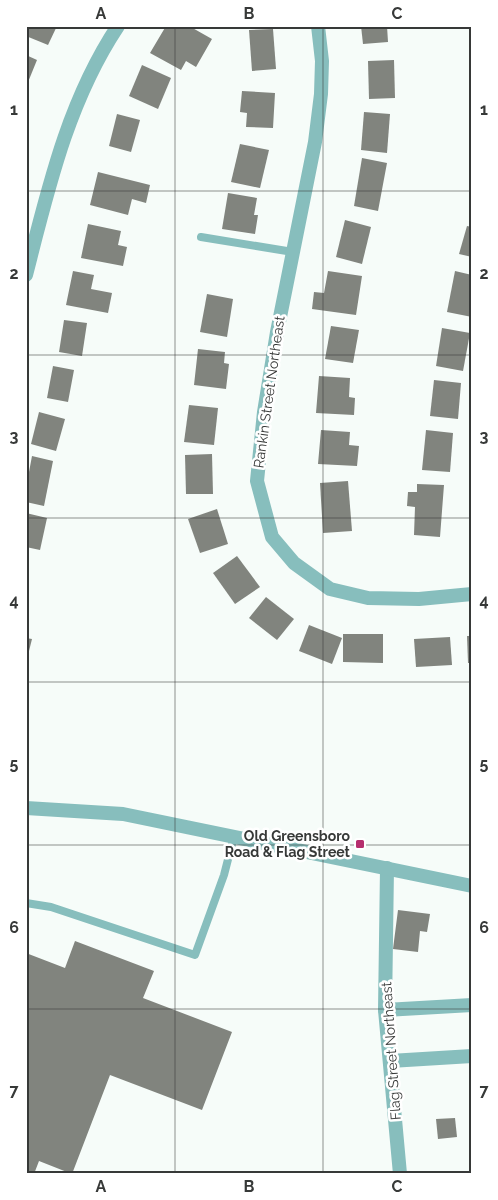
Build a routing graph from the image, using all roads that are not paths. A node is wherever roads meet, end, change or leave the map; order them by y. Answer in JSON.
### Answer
{"nodes":[{"id":1,"x":118,"y":26,"type":"edge"},
{"id":2,"x":318,"y":26,"type":"edge"},
{"id":3,"x":201,"y":237,"type":"dead end"},
{"id":4,"x":293,"y":252,"type":"junction"},
{"id":5,"x":26,"y":275,"type":"edge"},
{"id":6,"x":472,"y":594,"type":"edge"},
{"id":7,"x":26,"y":808,"type":"edge"},
{"id":8,"x":234,"y":836,"type":"junction"},
{"id":9,"x":387,"y":868,"type":"junction"},
{"id":10,"x":472,"y":886,"type":"edge"},
{"id":11,"x":26,"y":902,"type":"edge"},
{"id":12,"x":472,"y":1005,"type":"edge"},
{"id":13,"x":385,"y":1010,"type":"junction"},
{"id":14,"x":472,"y":1056,"type":"edge"},
{"id":15,"x":390,"y":1061,"type":"junction"},
{"id":16,"x":400,"y":1174,"type":"edge"}],
"edges":[{"from":1,"to":5,"type":"street"},
{"from":2,"to":4,"type":"street","name":"Rankin Street Northeast"},
{"from":3,"to":4,"type":"lane"},
{"from":4,"to":6,"type":"street","name":"Rankin Street Northeast"},
{"from":7,"to":8,"type":"street"},
{"from":8,"to":9,"type":"street"},
{"from":8,"to":11,"type":"lane"},
{"from":9,"to":10,"type":"street"},
{"from":9,"to":13,"type":"street","name":"Flag Street Northeast"},
{"from":12,"to":13,"type":"street"},
{"from":13,"to":15,"type":"street","name":"Flag Street Northeast"},
{"from":14,"to":15,"type":"street"},
{"from":15,"to":16,"type":"street","name":"Flag Street Northeast"}]}
